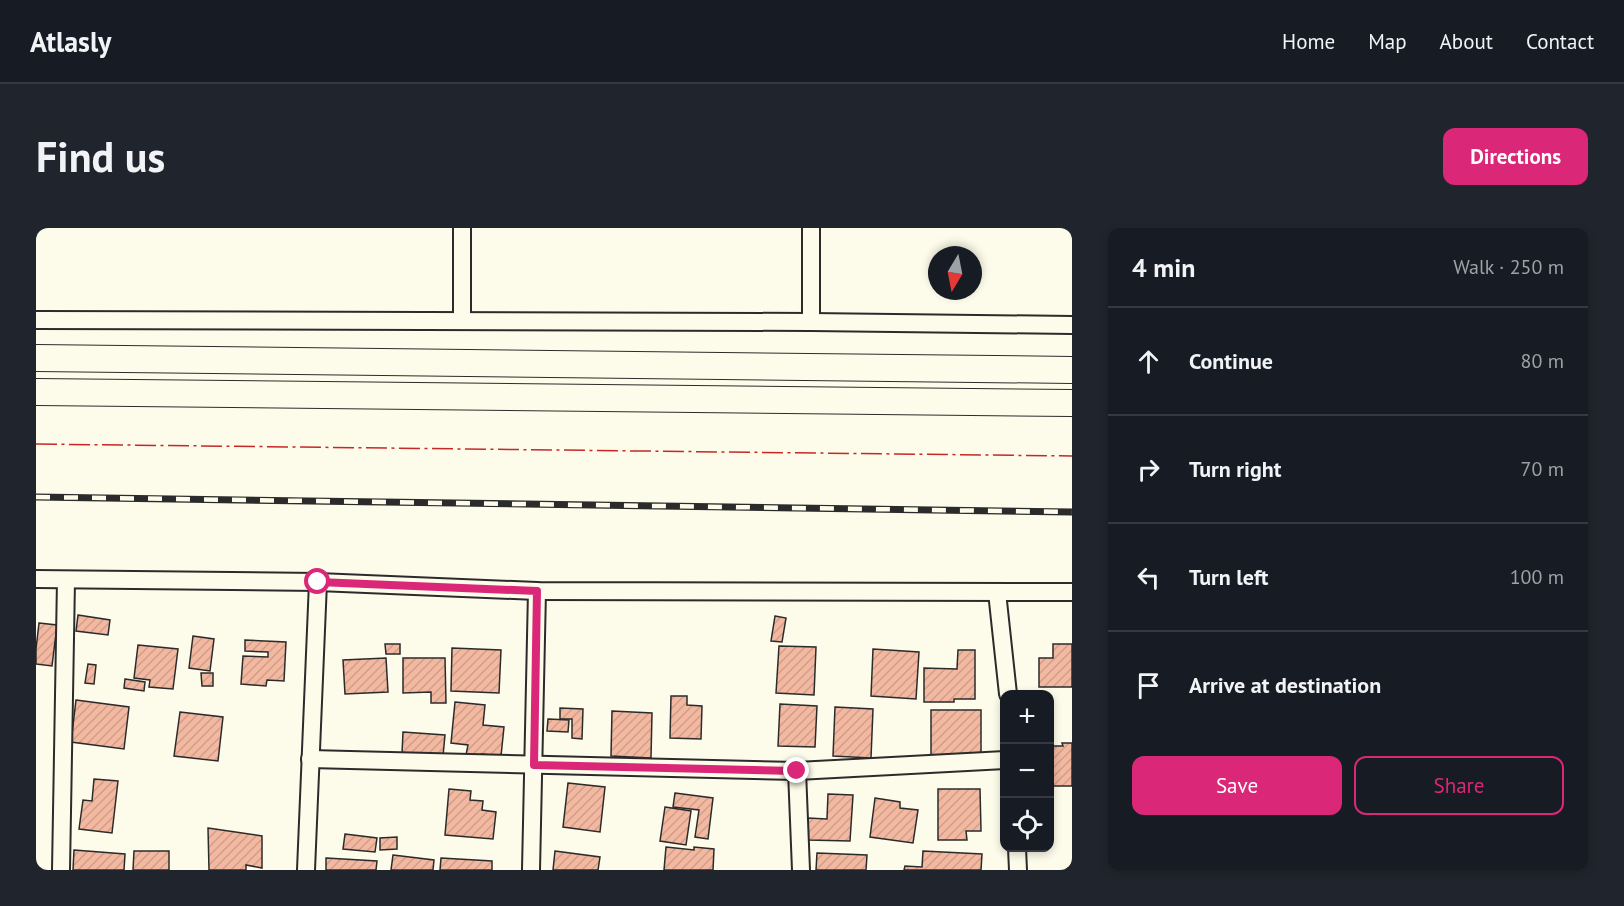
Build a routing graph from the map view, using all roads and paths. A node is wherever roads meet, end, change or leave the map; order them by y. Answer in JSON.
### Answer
{"nodes":[{"id":1,"x":462,"y":228,"type":"edge"},
{"id":2,"x":811,"y":228,"type":"edge"},
{"id":3,"x":36,"y":320,"type":"edge"},
{"id":4,"x":462,"y":321,"type":"junction"},
{"id":5,"x":811,"y":322,"type":"junction"},
{"id":6,"x":1072,"y":325,"type":"edge"},
{"id":7,"x":36,"y":358,"type":"edge"},
{"id":8,"x":1072,"y":370,"type":"edge"},
{"id":9,"x":36,"y":392,"type":"edge"},
{"id":10,"x":1072,"y":403,"type":"edge"},
{"id":11,"x":36,"y":579,"type":"edge"},
{"id":12,"x":66,"y":580,"type":"junction"},
{"id":13,"x":318,"y":582,"type":"junction"},
{"id":14,"x":537,"y":591,"type":"junction"},
{"id":15,"x":997,"y":592,"type":"junction"},
{"id":16,"x":1072,"y":592,"type":"edge"},
{"id":17,"x":1008,"y":690,"type":"edge"},
{"id":18,"x":310,"y":759,"type":"junction"},
{"id":19,"x":1000,"y":760,"type":"edge"},
{"id":20,"x":534,"y":765,"type":"junction"},
{"id":21,"x":797,"y":771,"type":"junction"},
{"id":22,"x":1017,"y":852,"type":"edge"},
{"id":23,"x":61,"y":870,"type":"edge"},
{"id":24,"x":306,"y":870,"type":"edge"},
{"id":25,"x":531,"y":870,"type":"edge"},
{"id":26,"x":801,"y":870,"type":"edge"},
{"id":27,"x":1018,"y":870,"type":"edge"}],
"edges":[{"from":1,"to":4,"type":"street"},
{"from":2,"to":5,"type":"street"},
{"from":3,"to":4,"type":"street"},
{"from":4,"to":5,"type":"street"},
{"from":5,"to":6,"type":"street"},
{"from":7,"to":8,"type":"main road"},
{"from":9,"to":10,"type":"main road"},
{"from":11,"to":12,"type":"street"},
{"from":12,"to":13,"type":"street"},
{"from":12,"to":23,"type":"street"},
{"from":13,"to":14,"type":"street"},
{"from":13,"to":18,"type":"street"},
{"from":14,"to":15,"type":"street"},
{"from":14,"to":20,"type":"street"},
{"from":15,"to":16,"type":"street"},
{"from":15,"to":17,"type":"street"},
{"from":18,"to":20,"type":"street"},
{"from":18,"to":24,"type":"street"},
{"from":19,"to":21,"type":"street"},
{"from":20,"to":21,"type":"street"},
{"from":20,"to":25,"type":"street"},
{"from":21,"to":26,"type":"street"},
{"from":22,"to":27,"type":"street"}]}
